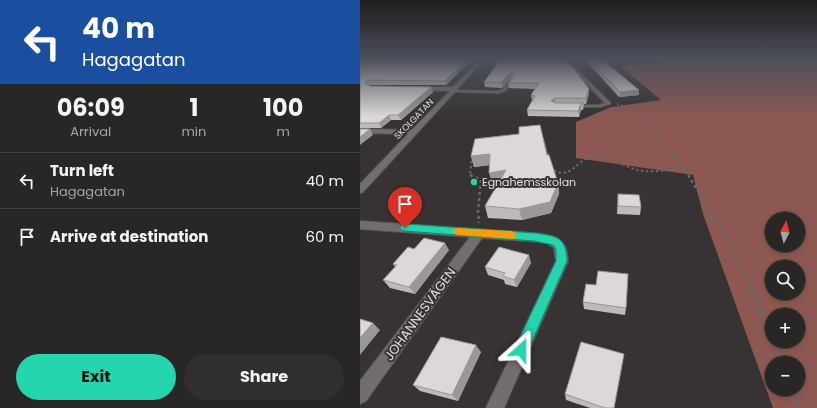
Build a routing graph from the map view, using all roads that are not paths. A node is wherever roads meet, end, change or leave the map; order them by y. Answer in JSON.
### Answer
{"nodes":[{"id":1,"x":464,"y":79,"type":"edge"},
{"id":2,"x":584,"y":79,"type":"edge"},
{"id":3,"x":512,"y":80,"type":"edge"},
{"id":4,"x":410,"y":88,"type":"edge"},
{"id":5,"x":454,"y":90,"type":"junction"},
{"id":6,"x":608,"y":103,"type":"joint"},
{"id":7,"x":571,"y":106,"type":"edge"},
{"id":8,"x":360,"y":131,"type":"edge"},
{"id":9,"x":414,"y":132,"type":"junction"},
{"id":10,"x":360,"y":190,"type":"edge"},
{"id":11,"x":360,"y":224,"type":"edge"},
{"id":12,"x":479,"y":233,"type":"junction"},
{"id":13,"x":360,"y":395,"type":"edge"},
{"id":14,"x":495,"y":408,"type":"edge"}],
"edges":[{"from":1,"to":5,"type":"street","name":"SKOLGATAN"},
{"from":2,"to":6,"type":"street"},
{"from":3,"to":5,"type":"lane"},
{"from":4,"to":5,"type":"street"},
{"from":5,"to":9,"type":"street","name":"SKOLGATAN"},
{"from":6,"to":7,"type":"lane"},
{"from":8,"to":9,"type":"street"},
{"from":9,"to":10,"type":"street","name":"SKOLGATAN"},
{"from":11,"to":12,"type":"street"},
{"from":12,"to":13,"type":"street","name":"JOHANNESVÄGEN"},
{"from":12,"to":14,"type":"street"}]}
